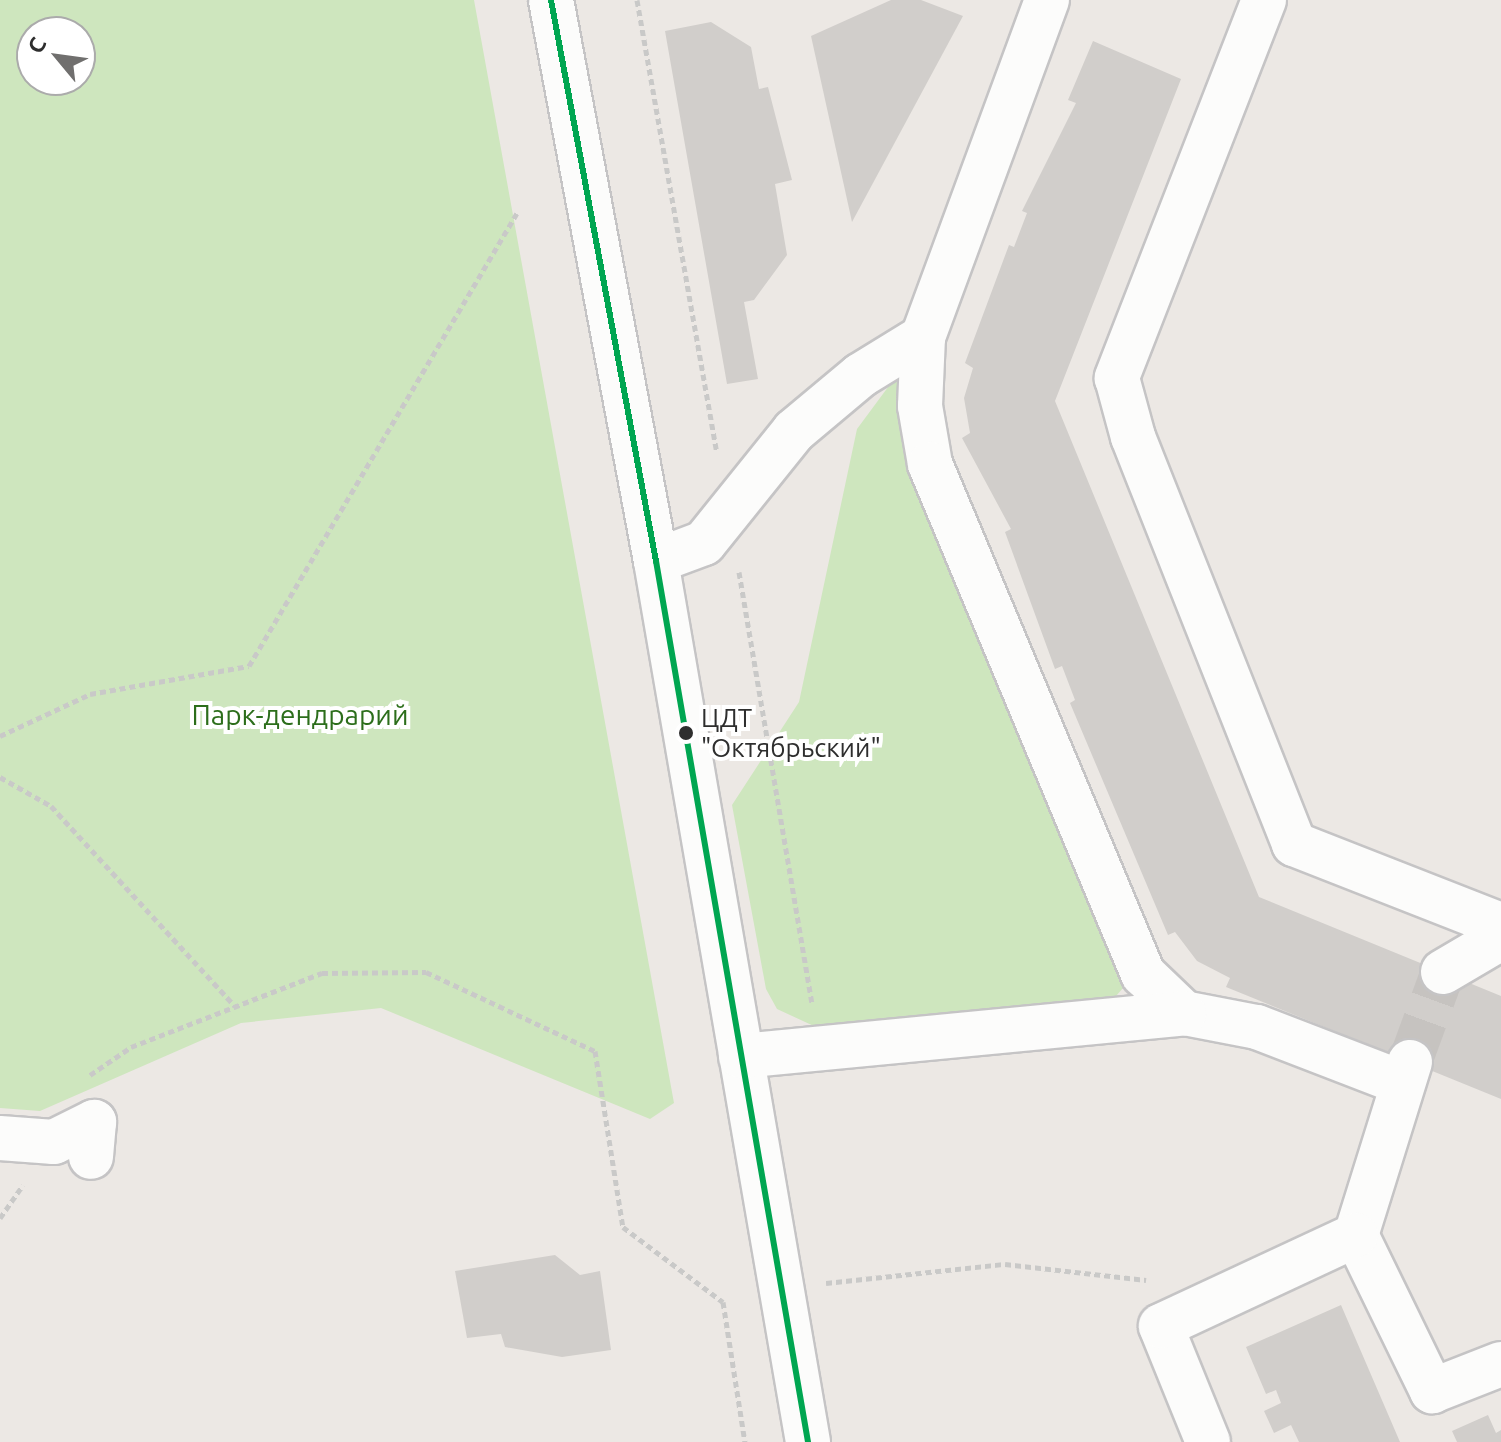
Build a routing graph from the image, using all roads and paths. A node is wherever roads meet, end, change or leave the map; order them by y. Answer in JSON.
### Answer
{"nodes":[{"id":1,"x":551,"y":0,"type":"edge"},
{"id":2,"x":1047,"y":0,"type":"edge"},
{"id":3,"x":1264,"y":0,"type":"edge"},
{"id":4,"x":517,"y":213,"type":"dead end"},
{"id":5,"x":923,"y":337,"type":"junction"},
{"id":6,"x":656,"y":561,"type":"junction"},
{"id":7,"x":0,"y":736,"type":"edge"},
{"id":8,"x":0,"y":777,"type":"edge"},
{"id":9,"x":1501,"y":925,"type":"edge"},
{"id":10,"x":1501,"y":938,"type":"edge"},
{"id":11,"x":1443,"y":972,"type":"tunnel mouth"},
{"id":12,"x":236,"y":1007,"type":"junction"},
{"id":13,"x":1184,"y":1013,"type":"junction"},
{"id":14,"x":741,"y":1056,"type":"junction"},
{"id":15,"x":84,"y":1079,"type":"dead end"},
{"id":16,"x":0,"y":1138,"type":"edge"},
{"id":17,"x":72,"y":1149,"type":"joint"},
{"id":18,"x":0,"y":1218,"type":"edge"},
{"id":19,"x":1356,"y":1235,"type":"junction"},
{"id":20,"x":780,"y":1288,"type":"junction"},
{"id":21,"x":1216,"y":1300,"type":"junction"},
{"id":22,"x":723,"y":1302,"type":"junction"},
{"id":23,"x":1501,"y":1364,"type":"edge"},
{"id":24,"x":745,"y":1442,"type":"edge"},
{"id":25,"x":808,"y":1442,"type":"edge"},
{"id":26,"x":1208,"y":1442,"type":"edge"}],
"edges":[{"from":1,"to":6,"type":"street"},
{"from":2,"to":5,"type":"street"},
{"from":3,"to":9,"type":"street"},
{"from":4,"to":7,"type":"path"},
{"from":5,"to":6,"type":"street"},
{"from":5,"to":13,"type":"street"},
{"from":6,"to":14,"type":"street"},
{"from":8,"to":12,"type":"path"},
{"from":10,"to":11,"type":"street"},
{"from":12,"to":15,"type":"path"},
{"from":12,"to":22,"type":"path"},
{"from":13,"to":14,"type":"street"},
{"from":13,"to":19,"type":"street"},
{"from":14,"to":20,"type":"street"},
{"from":16,"to":17,"type":"street"},
{"from":17,"to":18,"type":"path"},
{"from":19,"to":21,"type":"street"},
{"from":19,"to":23,"type":"street"},
{"from":20,"to":21,"type":"path"},
{"from":20,"to":22,"type":"path"},
{"from":20,"to":25,"type":"street"},
{"from":21,"to":26,"type":"street"},
{"from":22,"to":24,"type":"path"}]}
